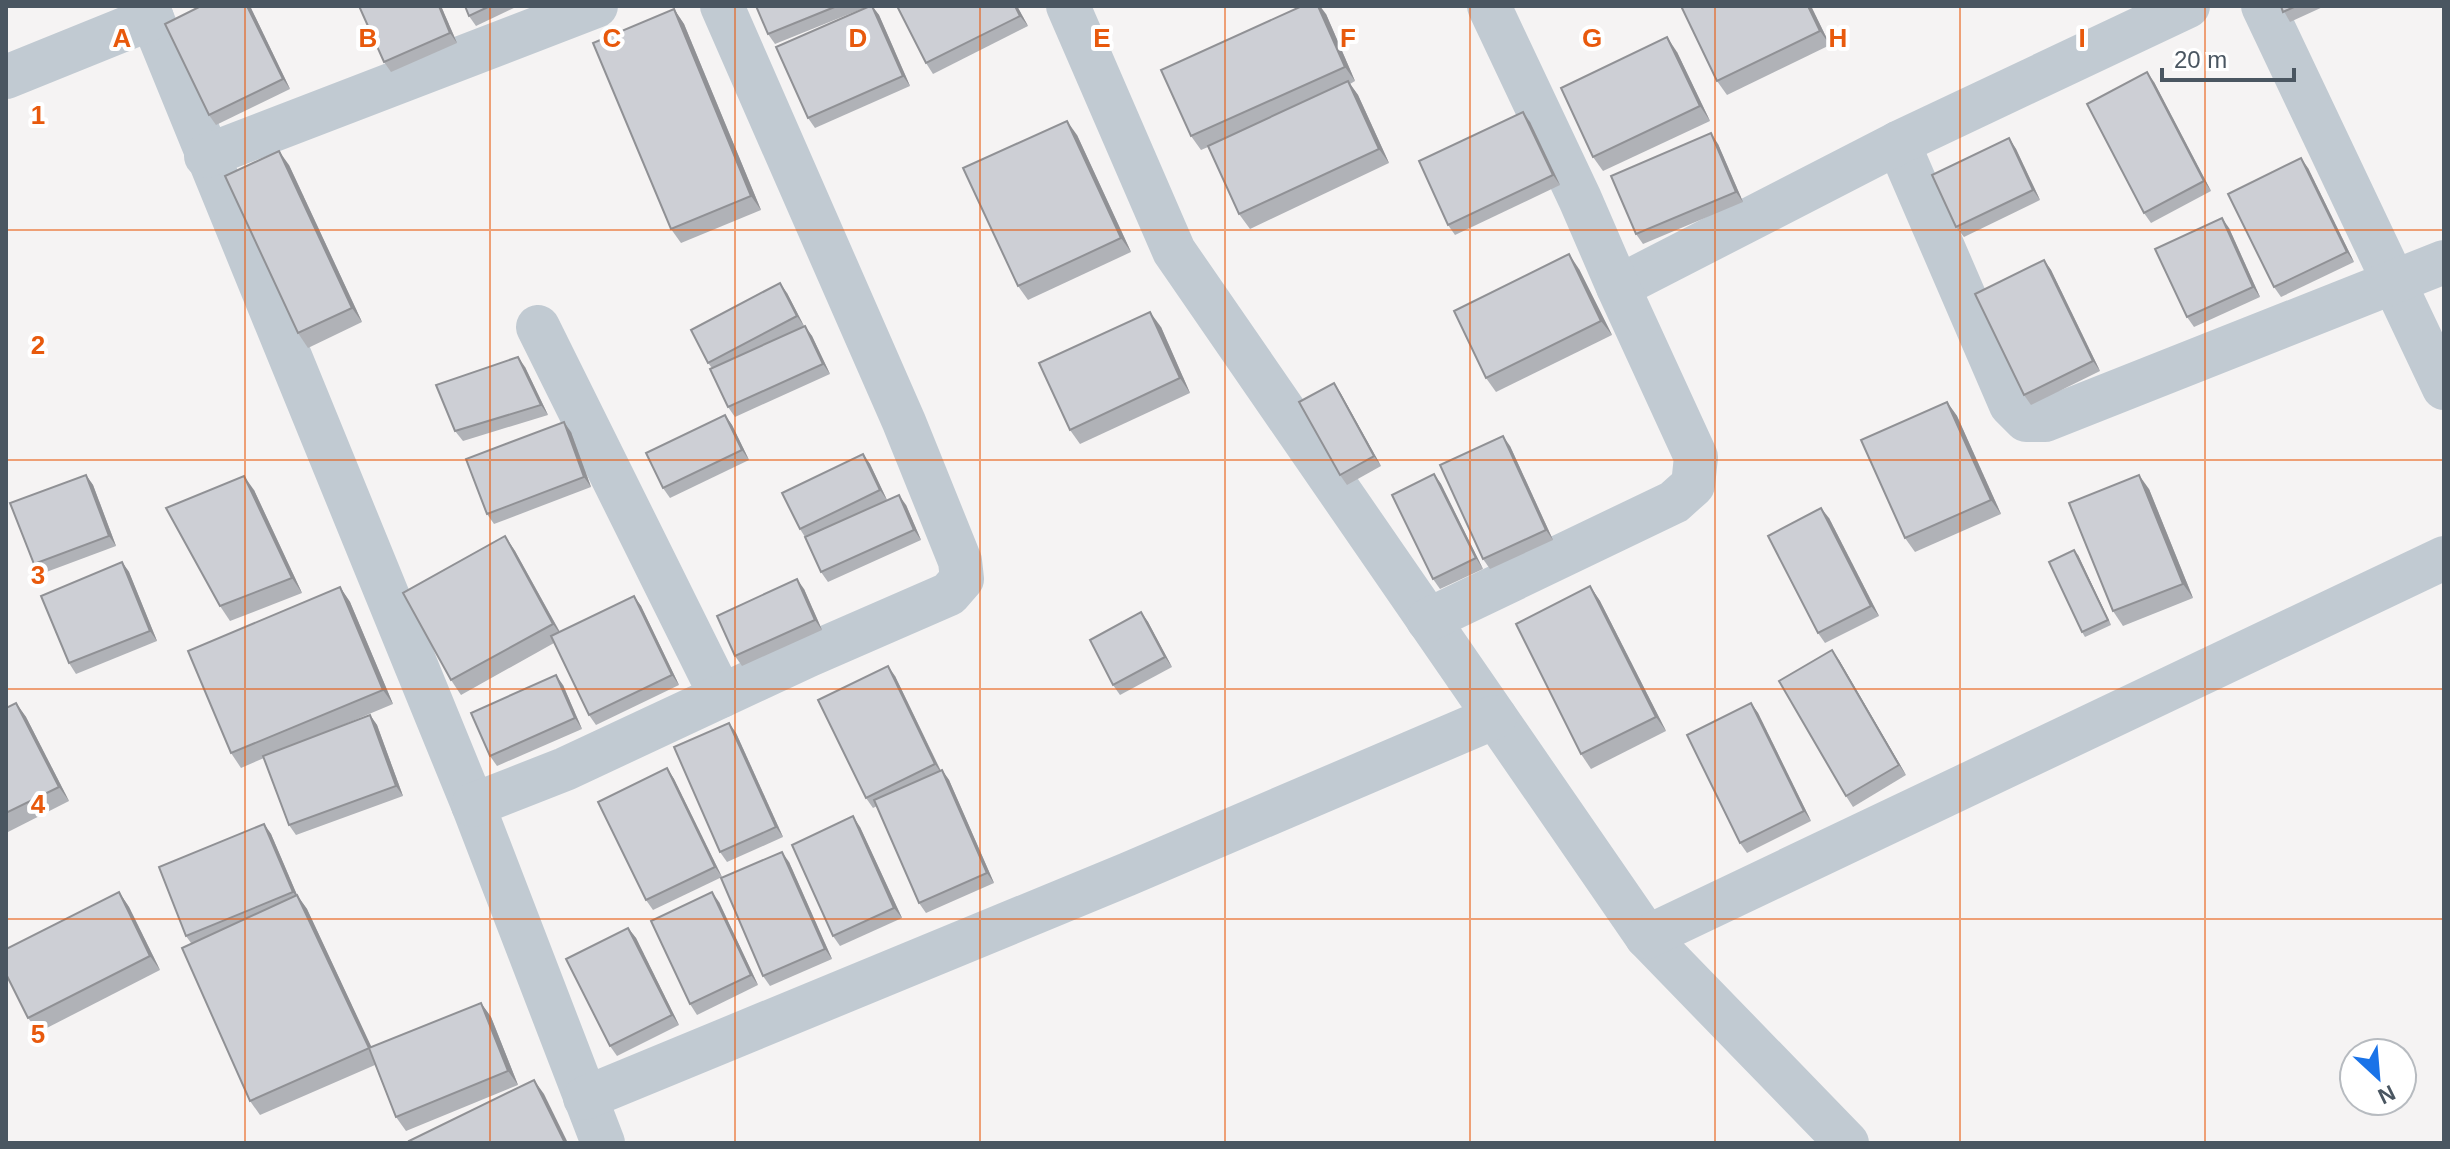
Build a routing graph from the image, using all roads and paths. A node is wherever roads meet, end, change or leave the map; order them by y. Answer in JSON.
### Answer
{"nodes":[{"id":1,"x":596,"y":6,"type":"edge"},
{"id":2,"x":722,"y":6,"type":"edge"},
{"id":3,"x":1068,"y":6,"type":"edge"},
{"id":4,"x":1489,"y":6,"type":"edge"},
{"id":5,"x":2188,"y":6,"type":"edge"},
{"id":6,"x":2263,"y":6,"type":"edge"},
{"id":7,"x":149,"y":12,"type":"edge"},
{"id":8,"x":6,"y":77,"type":"edge"},
{"id":9,"x":1898,"y":143,"type":"junction"},
{"id":10,"x":206,"y":156,"type":"junction"},
{"id":11,"x":2444,"y":262,"type":"edge"},
{"id":12,"x":2394,"y":283,"type":"junction"},
{"id":13,"x":1618,"y":287,"type":"junction"},
{"id":14,"x":538,"y":327,"type":"dead end"},
{"id":15,"x":2444,"y":388,"type":"edge"},
{"id":16,"x":2444,"y":558,"type":"edge"},
{"id":17,"x":1428,"y":620,"type":"junction"},
{"id":18,"x":721,"y":696,"type":"junction"},
{"id":19,"x":1495,"y":717,"type":"junction"},
{"id":20,"x":473,"y":805,"type":"junction"},
{"id":21,"x":1647,"y":937,"type":"junction"},
{"id":22,"x":585,"y":1098,"type":"junction"},
{"id":23,"x":603,"y":1143,"type":"edge"},
{"id":24,"x":1847,"y":1143,"type":"edge"}],
"edges":[{"from":1,"to":10,"type":"street"},
{"from":2,"to":18,"type":"street"},
{"from":3,"to":17,"type":"street"},
{"from":4,"to":13,"type":"street"},
{"from":5,"to":9,"type":"street"},
{"from":6,"to":12,"type":"street"},
{"from":7,"to":8,"type":"street"},
{"from":7,"to":10,"type":"street"},
{"from":9,"to":12,"type":"street"},
{"from":9,"to":13,"type":"street"},
{"from":10,"to":20,"type":"street"},
{"from":11,"to":12,"type":"street"},
{"from":12,"to":15,"type":"street"},
{"from":13,"to":17,"type":"street"},
{"from":14,"to":18,"type":"street"},
{"from":16,"to":21,"type":"street"},
{"from":17,"to":19,"type":"street"},
{"from":18,"to":20,"type":"street"},
{"from":19,"to":21,"type":"street"},
{"from":19,"to":22,"type":"street"},
{"from":20,"to":22,"type":"street"},
{"from":21,"to":24,"type":"street"},
{"from":22,"to":23,"type":"street"}]}
